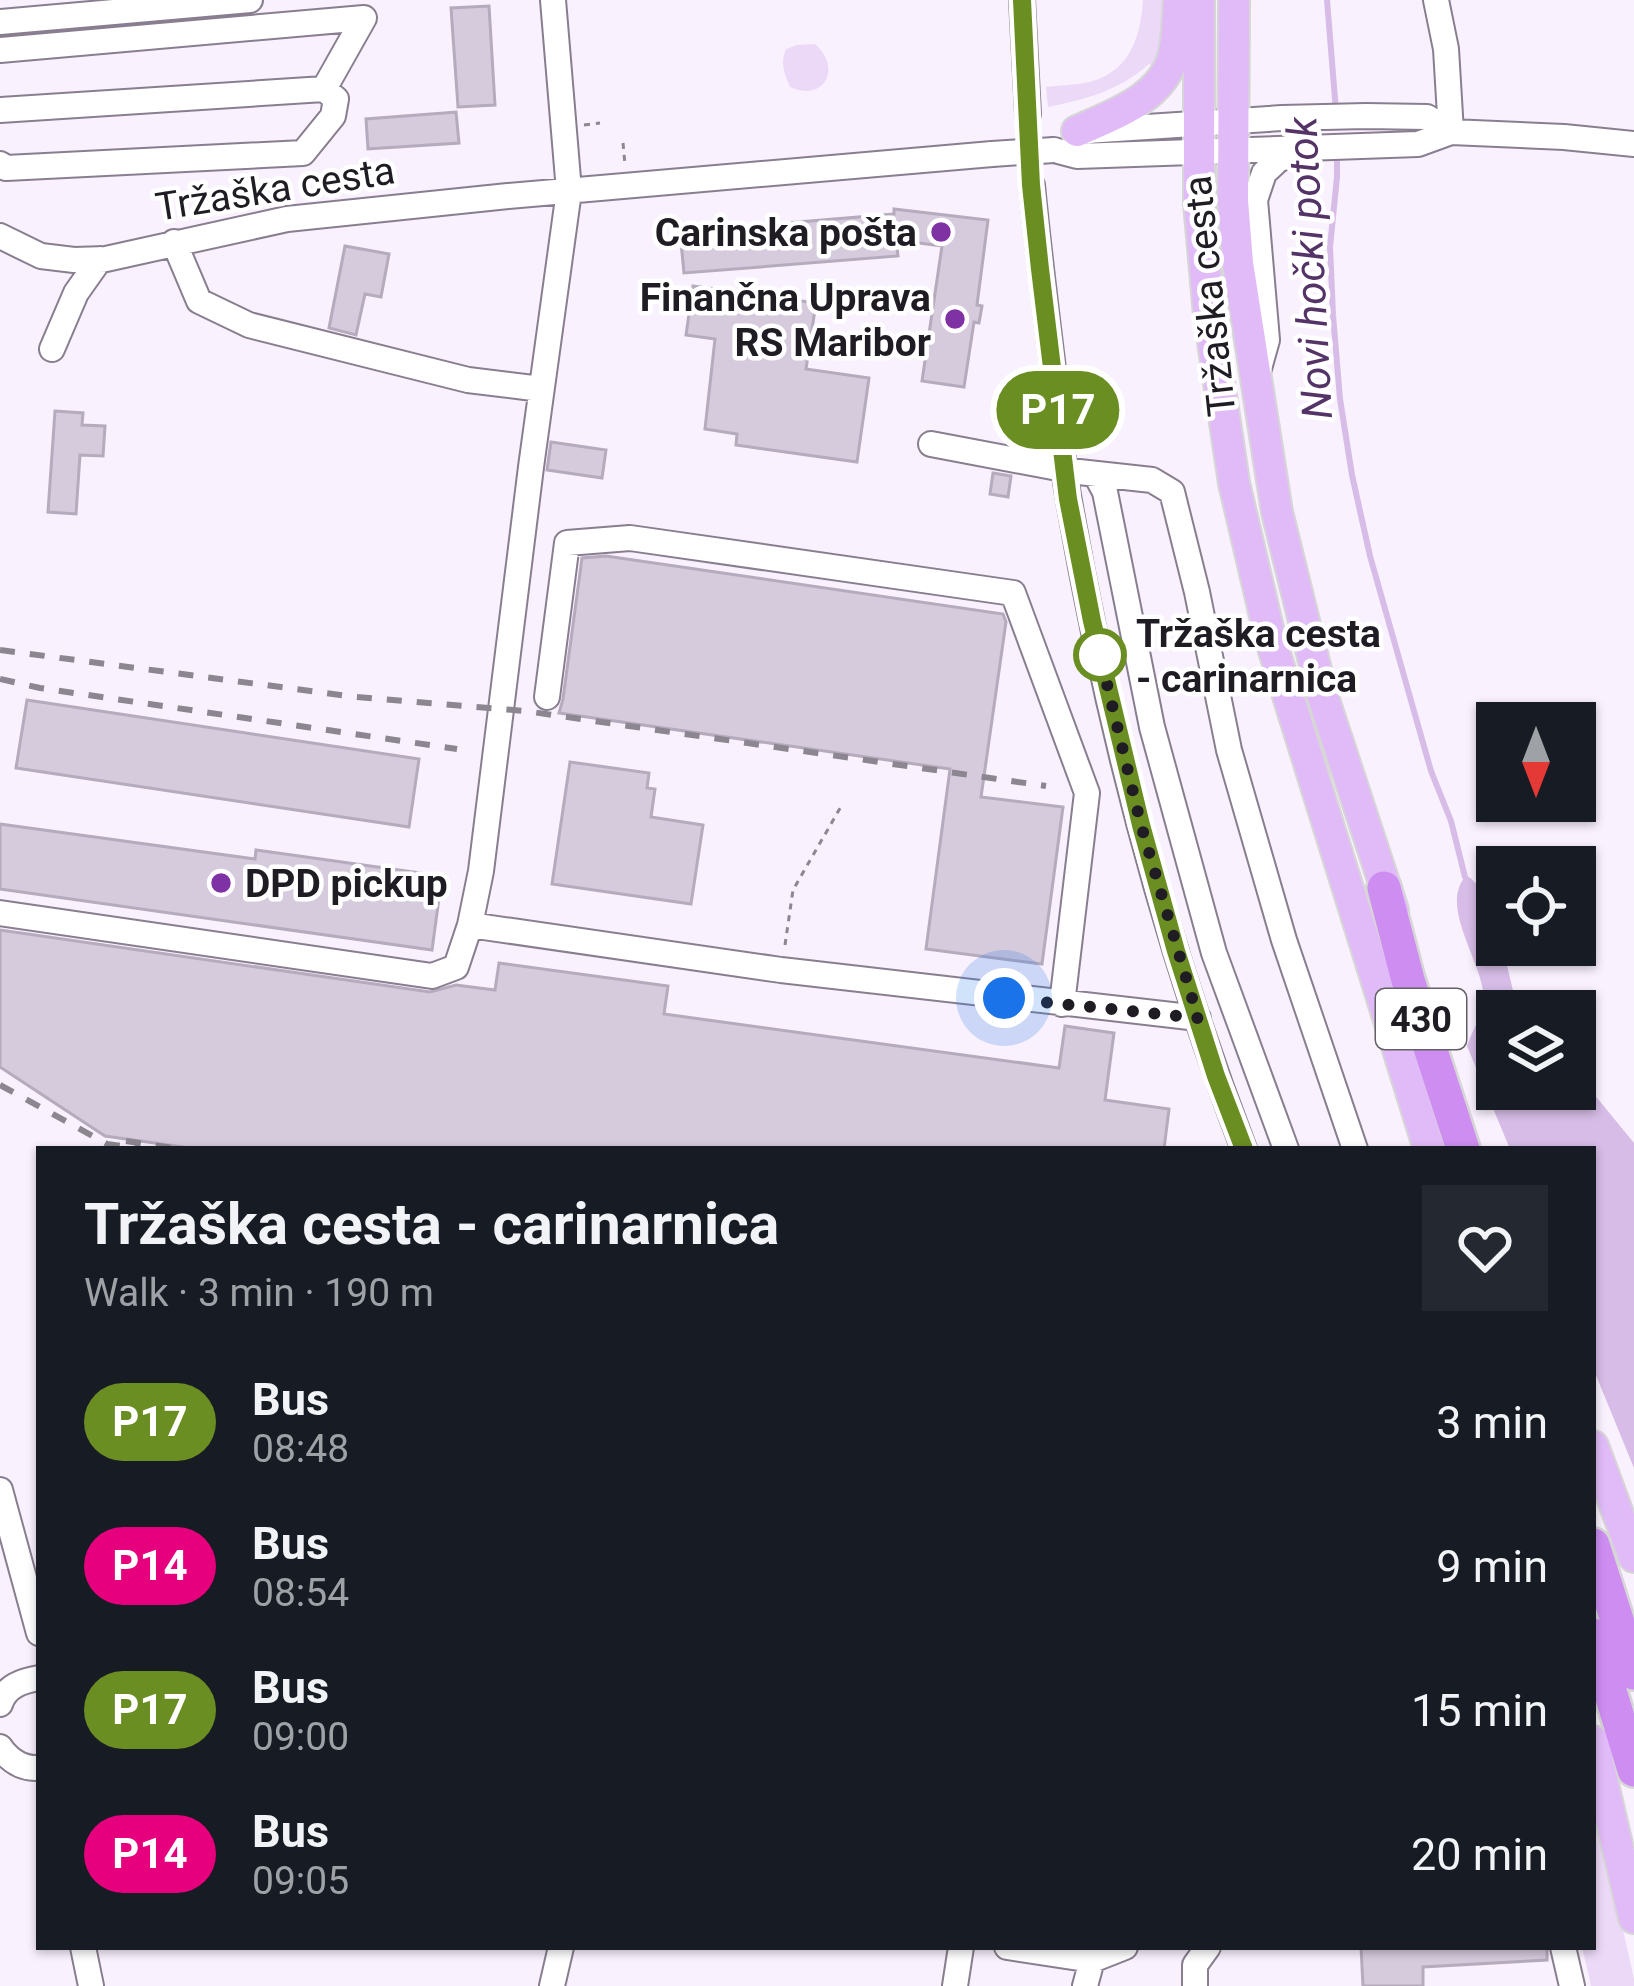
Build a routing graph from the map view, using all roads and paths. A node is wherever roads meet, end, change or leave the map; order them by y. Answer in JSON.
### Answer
{"nodes":[{"id":1,"x":250,"y":0,"type":"edge"},
{"id":2,"x":554,"y":0,"type":"edge"},
{"id":3,"x":1022,"y":0,"type":"edge"},
{"id":4,"x":1179,"y":0,"type":"edge"},
{"id":5,"x":1199,"y":0,"type":"edge"},
{"id":6,"x":1234,"y":0,"type":"edge"},
{"id":7,"x":1436,"y":0,"type":"edge"},
{"id":8,"x":0,"y":22,"type":"edge"},
{"id":9,"x":0,"y":50,"type":"edge"},
{"id":10,"x":324,"y":89,"type":"junction"},
{"id":11,"x":0,"y":110,"type":"edge"},
{"id":12,"x":1028,"y":114,"type":"tunnel mouth"},
{"id":13,"x":1451,"y":133,"type":"junction"},
{"id":14,"x":1233,"y":136,"type":"junction"},
{"id":15,"x":1198,"y":137,"type":"junction"},
{"id":16,"x":1065,"y":141,"type":"junction"},
{"id":17,"x":1634,"y":144,"type":"edge"},
{"id":18,"x":1304,"y":149,"type":"junction"},
{"id":19,"x":0,"y":164,"type":"edge"},
{"id":20,"x":1031,"y":185,"type":"tunnel mouth"},
{"id":21,"x":568,"y":191,"type":"junction"},
{"id":22,"x":0,"y":236,"type":"edge"},
{"id":23,"x":173,"y":242,"type":"junction"},
{"id":24,"x":100,"y":259,"type":"junction"},
{"id":25,"x":52,"y":350,"type":"dead end"},
{"id":26,"x":1256,"y":380,"type":"junction"},
{"id":27,"x":541,"y":388,"type":"junction"},
{"id":28,"x":931,"y":444,"type":"dead end"},
{"id":29,"x":1064,"y":469,"type":"junction"},
{"id":30,"x":1096,"y":475,"type":"junction"},
{"id":31,"x":520,"y":550,"type":"junction"},
{"id":32,"x":565,"y":559,"type":"junction"},
{"id":33,"x":547,"y":697,"type":"dead end"},
{"id":34,"x":843,"y":803,"type":"dead end"},
{"id":35,"x":1384,"y":888,"type":"junction"},
{"id":36,"x":0,"y":913,"type":"edge"},
{"id":37,"x":470,"y":925,"type":"junction"},
{"id":38,"x":781,"y":970,"type":"junction"},
{"id":39,"x":1062,"y":1004,"type":"junction"},
{"id":40,"x":1198,"y":1018,"type":"junction"},
{"id":41,"x":1243,"y":1146,"type":"edge"},
{"id":42,"x":1285,"y":1146,"type":"edge"},
{"id":43,"x":1354,"y":1146,"type":"edge"},
{"id":44,"x":1429,"y":1146,"type":"edge"},
{"id":45,"x":1462,"y":1146,"type":"edge"},
{"id":46,"x":1479,"y":1146,"type":"edge"},
{"id":47,"x":1596,"y":1454,"type":"edge"},
{"id":48,"x":0,"y":1490,"type":"edge"},
{"id":49,"x":1596,"y":1554,"type":"edge"},
{"id":50,"x":1634,"y":1557,"type":"edge"},
{"id":51,"x":36,"y":1622,"type":"edge"},
{"id":52,"x":1596,"y":1645,"type":"edge"},
{"id":53,"x":1634,"y":1673,"type":"edge"},
{"id":54,"x":36,"y":1678,"type":"edge"},
{"id":55,"x":0,"y":1704,"type":"edge"},
{"id":56,"x":0,"y":1748,"type":"edge"},
{"id":57,"x":1596,"y":1754,"type":"edge"},
{"id":58,"x":36,"y":1767,"type":"edge"},
{"id":59,"x":1634,"y":1770,"type":"edge"},
{"id":60,"x":1634,"y":1918,"type":"edge"},
{"id":61,"x":84,"y":1950,"type":"edge"},
{"id":62,"x":560,"y":1950,"type":"edge"},
{"id":63,"x":961,"y":1950,"type":"edge"},
{"id":64,"x":1027,"y":1950,"type":"edge"},
{"id":65,"x":1117,"y":1950,"type":"edge"},
{"id":66,"x":1206,"y":1950,"type":"edge"},
{"id":67,"x":1563,"y":1950,"type":"edge"},
{"id":68,"x":1092,"y":1960,"type":"junction"},
{"id":69,"x":91,"y":1986,"type":"edge"},
{"id":70,"x":552,"y":1986,"type":"edge"},
{"id":71,"x":955,"y":1986,"type":"edge"},
{"id":72,"x":1085,"y":1986,"type":"edge"},
{"id":73,"x":1195,"y":1986,"type":"edge"},
{"id":74,"x":1572,"y":1986,"type":"edge"}],
"edges":[{"from":1,"to":8,"type":"street"},
{"from":2,"to":21,"type":"street"},
{"from":3,"to":12,"type":"street"},
{"from":4,"to":16,"type":"main road"},
{"from":5,"to":15,"type":"main road","name":"Tržaška cesta","number":"430"},
{"from":6,"to":14,"type":"main road","name":"Tržaška cesta","number":"430"},
{"from":7,"to":13,"type":"street"},
{"from":9,"to":10,"type":"street"},
{"from":10,"to":11,"type":"street"},
{"from":10,"to":19,"type":"street"},
{"from":13,"to":14,"type":"street"},
{"from":13,"to":17,"type":"street"},
{"from":13,"to":18,"type":"street"},
{"from":14,"to":15,"type":"street","name":"Tržaška cesta"},
{"from":14,"to":18,"type":"street"},
{"from":14,"to":26,"type":"main road","name":"Tržaška cesta","number":"430"},
{"from":15,"to":16,"type":"street","name":"Tržaška cesta"},
{"from":15,"to":44,"type":"main road","name":"Tržaška cesta","number":"430"},
{"from":16,"to":21,"type":"street","name":"Tržaška cesta","bridge":true},
{"from":18,"to":26,"type":"street"},
{"from":20,"to":29,"type":"street"},
{"from":21,"to":23,"type":"street","name":"Tržaška cesta"},
{"from":21,"to":27,"type":"street"},
{"from":22,"to":24,"type":"street","name":"Tržaška cesta"},
{"from":23,"to":24,"type":"street","name":"Tržaška cesta"},
{"from":23,"to":27,"type":"street"},
{"from":24,"to":25,"type":"street"},
{"from":26,"to":35,"type":"main road","name":"Tržaška cesta","number":"430"},
{"from":27,"to":31,"type":"street"},
{"from":28,"to":29,"type":"street"},
{"from":29,"to":30,"type":"street"},
{"from":29,"to":40,"type":"street"},
{"from":30,"to":42,"type":"street"},
{"from":30,"to":43,"type":"street"},
{"from":31,"to":32,"type":"street"},
{"from":31,"to":37,"type":"street"},
{"from":32,"to":33,"type":"street"},
{"from":32,"to":39,"type":"street"},
{"from":34,"to":38,"type":"path"},
{"from":35,"to":45,"type":"highway","number":"430"},
{"from":35,"to":46,"type":"main road","name":"Tržaška cesta"},
{"from":36,"to":37,"type":"street"},
{"from":37,"to":38,"type":"street"},
{"from":38,"to":39,"type":"street"},
{"from":39,"to":40,"type":"street"},
{"from":40,"to":41,"type":"street"},
{"from":47,"to":50,"type":"main road"},
{"from":48,"to":51,"type":"street"},
{"from":49,"to":53,"type":"highway"},
{"from":52,"to":59,"type":"highway"},
{"from":54,"to":55,"type":"street"},
{"from":56,"to":58,"type":"street"},
{"from":57,"to":60,"type":"main road"},
{"from":61,"to":69,"type":"street"},
{"from":62,"to":70,"type":"street"},
{"from":63,"to":71,"type":"street"},
{"from":64,"to":68,"type":"street"},
{"from":65,"to":68,"type":"street"},
{"from":66,"to":73,"type":"street"},
{"from":67,"to":74,"type":"street"},
{"from":68,"to":72,"type":"street"}]}
